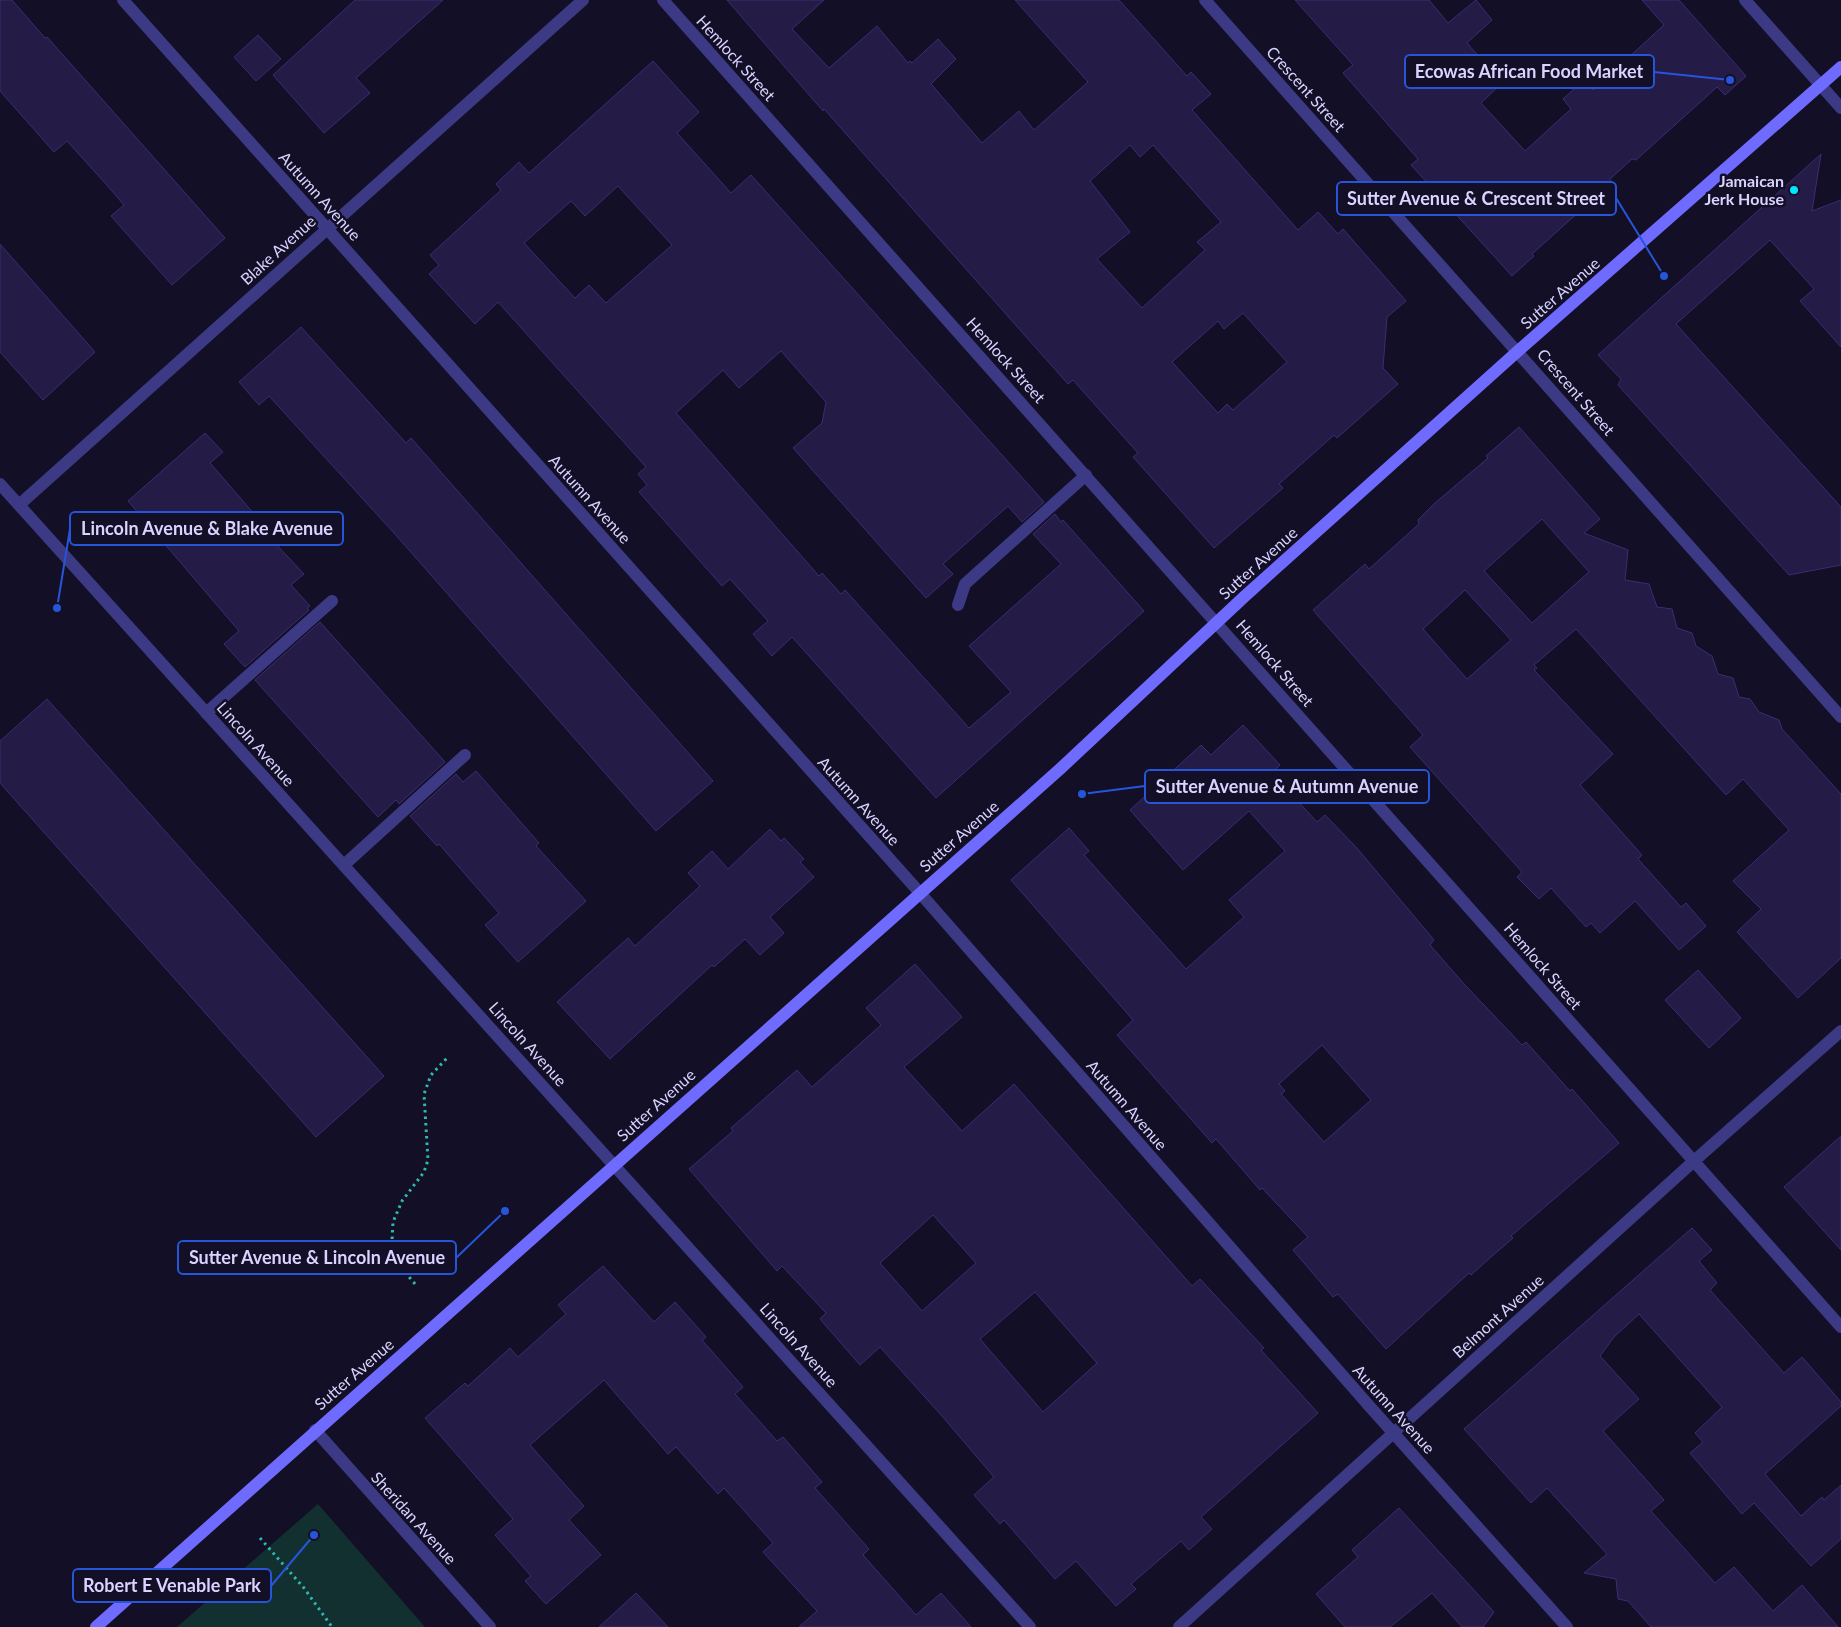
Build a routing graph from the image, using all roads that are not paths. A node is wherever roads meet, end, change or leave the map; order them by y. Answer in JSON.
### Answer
{"nodes":[{"id":1,"x":123,"y":0,"type":"edge"},
{"id":2,"x":583,"y":0,"type":"edge"},
{"id":3,"x":663,"y":0,"type":"edge"},
{"id":4,"x":1205,"y":0,"type":"edge"},
{"id":5,"x":1745,"y":0,"type":"edge"},
{"id":6,"x":1841,"y":67,"type":"edge"},
{"id":7,"x":1820,"y":85,"type":"junction"},
{"id":8,"x":1841,"y":108,"type":"edge"},
{"id":9,"x":327,"y":228,"type":"junction"},
{"id":10,"x":1518,"y":351,"type":"junction"},
{"id":11,"x":1086,"y":474,"type":"junction"},
{"id":12,"x":0,"y":484,"type":"edge"},
{"id":13,"x":18,"y":505,"type":"junction"},
{"id":14,"x":332,"y":601,"type":"dead end"},
{"id":15,"x":958,"y":605,"type":"dead end"},
{"id":16,"x":1217,"y":622,"type":"junction"},
{"id":17,"x":206,"y":713,"type":"junction"},
{"id":18,"x":1841,"y":717,"type":"edge"},
{"id":19,"x":465,"y":755,"type":"dead end"},
{"id":20,"x":344,"y":865,"type":"junction"},
{"id":21,"x":920,"y":893,"type":"junction"},
{"id":22,"x":1841,"y":1031,"type":"edge"},
{"id":23,"x":1694,"y":1161,"type":"junction"},
{"id":24,"x":614,"y":1165,"type":"junction"},
{"id":25,"x":1841,"y":1327,"type":"edge"},
{"id":26,"x":315,"y":1430,"type":"junction"},
{"id":27,"x":1393,"y":1433,"type":"junction"},
{"id":28,"x":96,"y":1627,"type":"edge"},
{"id":29,"x":490,"y":1627,"type":"edge"},
{"id":30,"x":1030,"y":1627,"type":"edge"},
{"id":31,"x":1179,"y":1627,"type":"edge"},
{"id":32,"x":1568,"y":1627,"type":"edge"}],
"edges":[{"from":1,"to":9,"type":"street","name":"Autumn Avenue"},
{"from":2,"to":9,"type":"street","name":"Blake Avenue"},
{"from":3,"to":11,"type":"street","name":"Hemlock Street"},
{"from":4,"to":10,"type":"street","name":"Crescent Street"},
{"from":5,"to":7,"type":"street"},
{"from":6,"to":7,"type":"street","name":"Sutter Avenue"},
{"from":7,"to":8,"type":"street"},
{"from":7,"to":10,"type":"street","name":"Sutter Avenue"},
{"from":9,"to":13,"type":"street","name":"Blake Avenue"},
{"from":9,"to":21,"type":"street","name":"Autumn Avenue"},
{"from":10,"to":16,"type":"street","name":"Sutter Avenue"},
{"from":10,"to":18,"type":"street","name":"Crescent Street"},
{"from":11,"to":15,"type":"street"},
{"from":11,"to":16,"type":"street","name":"Hemlock Street"},
{"from":12,"to":13,"type":"street","name":"Lincoln Avenue"},
{"from":13,"to":17,"type":"street","name":"Lincoln Avenue"},
{"from":14,"to":17,"type":"street"},
{"from":16,"to":21,"type":"street","name":"Sutter Avenue"},
{"from":16,"to":23,"type":"street","name":"Hemlock Street"},
{"from":17,"to":20,"type":"street","name":"Lincoln Avenue"},
{"from":19,"to":20,"type":"street"},
{"from":20,"to":24,"type":"street","name":"Lincoln Avenue"},
{"from":21,"to":24,"type":"street","name":"Sutter Avenue"},
{"from":21,"to":27,"type":"street","name":"Autumn Avenue"},
{"from":22,"to":23,"type":"street","name":"Belmont Avenue"},
{"from":23,"to":25,"type":"street","name":"Hemlock Street"},
{"from":23,"to":27,"type":"street","name":"Belmont Avenue"},
{"from":24,"to":26,"type":"street","name":"Sutter Avenue"},
{"from":24,"to":30,"type":"street","name":"Lincoln Avenue"},
{"from":26,"to":28,"type":"street","name":"Sutter Avenue"},
{"from":26,"to":29,"type":"street","name":"Sheridan Avenue"},
{"from":27,"to":31,"type":"street","name":"Belmont Avenue"},
{"from":27,"to":32,"type":"street","name":"Autumn Avenue"}]}
